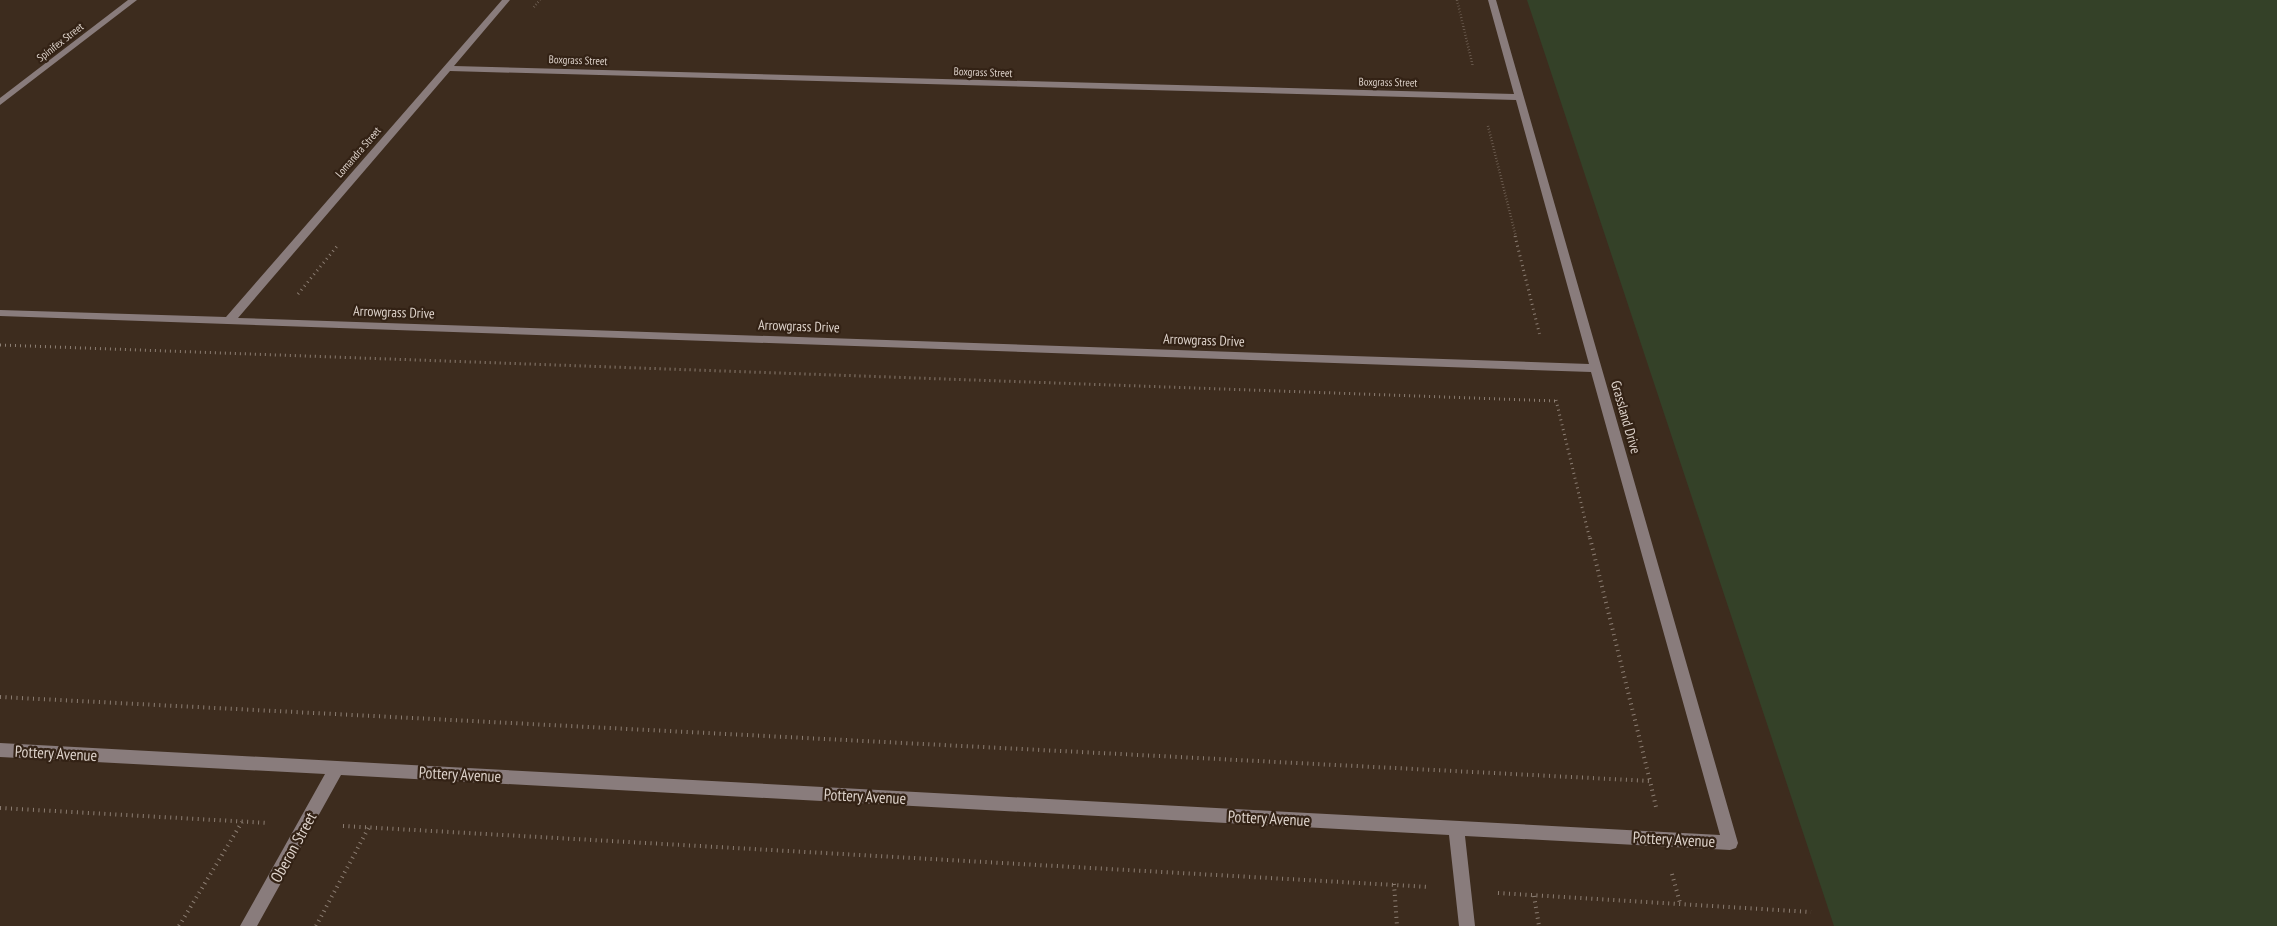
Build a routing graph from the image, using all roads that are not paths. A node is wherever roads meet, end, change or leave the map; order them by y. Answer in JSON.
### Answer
{"nodes":[{"id":1,"x":133,"y":0,"type":"edge"},
{"id":2,"x":506,"y":0,"type":"edge"},
{"id":3,"x":1492,"y":0,"type":"edge"},
{"id":4,"x":447,"y":68,"type":"junction"},
{"id":5,"x":1519,"y":97,"type":"junction"},
{"id":6,"x":0,"y":102,"type":"edge"},
{"id":7,"x":0,"y":313,"type":"edge"},
{"id":8,"x":228,"y":321,"type":"junction"},
{"id":9,"x":1597,"y":368,"type":"junction"},
{"id":10,"x":0,"y":750,"type":"edge"},
{"id":11,"x":337,"y":767,"type":"junction"},
{"id":12,"x":1456,"y":828,"type":"junction"},
{"id":13,"x":1730,"y":843,"type":"joint"},
{"id":14,"x":248,"y":926,"type":"edge"},
{"id":15,"x":1467,"y":926,"type":"edge"}],
"edges":[{"from":1,"to":6,"type":"street","name":"Spinifex Street"},
{"from":2,"to":4,"type":"street","name":"Lomandra Street"},
{"from":3,"to":5,"type":"street","name":"Grassland Drive"},
{"from":4,"to":5,"type":"street","name":"Boxgrass Street"},
{"from":4,"to":8,"type":"street","name":"Lomandra Street"},
{"from":5,"to":9,"type":"street","name":"Grassland Drive"},
{"from":7,"to":8,"type":"street","name":"Arrowgrass Drive"},
{"from":8,"to":9,"type":"street","name":"Arrowgrass Drive"},
{"from":9,"to":13,"type":"street","name":"Grassland Drive"},
{"from":10,"to":11,"type":"street","name":"Pottery Avenue"},
{"from":11,"to":12,"type":"street","name":"Pottery Avenue"},
{"from":11,"to":14,"type":"street","name":"Oberon Street"},
{"from":12,"to":13,"type":"street","name":"Pottery Avenue"},
{"from":12,"to":15,"type":"street"}]}
